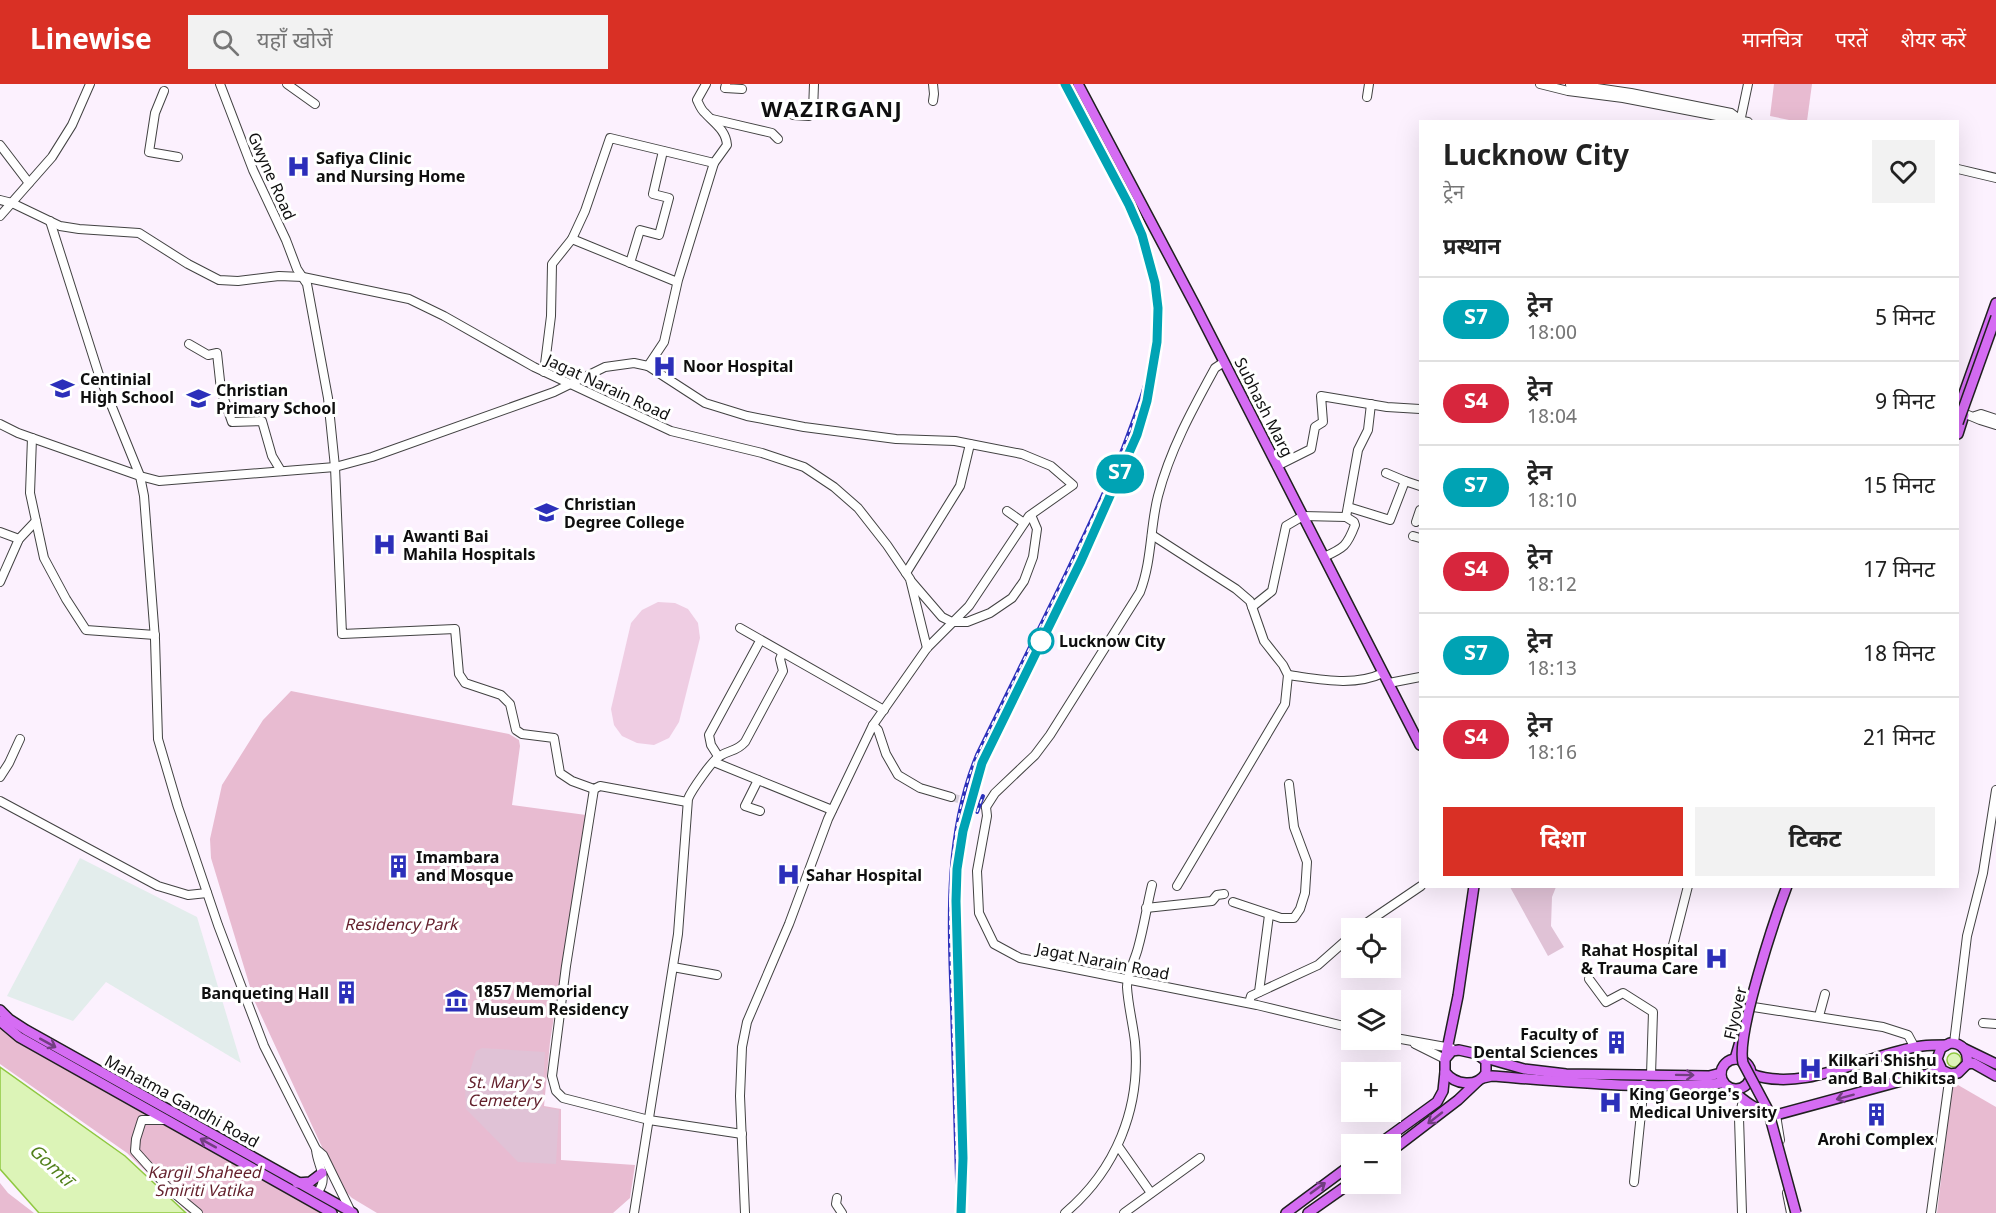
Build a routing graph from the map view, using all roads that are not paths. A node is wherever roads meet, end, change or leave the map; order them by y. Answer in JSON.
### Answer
{"nodes":[{"id":1,"x":90,"y":84,"type":"edge"},
{"id":2,"x":219,"y":84,"type":"edge"},
{"id":3,"x":287,"y":84,"type":"edge"},
{"id":4,"x":706,"y":84,"type":"edge"},
{"id":5,"x":726,"y":84,"type":"edge"},
{"id":6,"x":814,"y":84,"type":"edge"},
{"id":7,"x":933,"y":84,"type":"edge"},
{"id":8,"x":1078,"y":84,"type":"edge"},
{"id":9,"x":1369,"y":84,"type":"edge"},
{"id":10,"x":1540,"y":84,"type":"edge"},
{"id":11,"x":1570,"y":84,"type":"edge"},
{"id":12,"x":1748,"y":84,"type":"edge"},
{"id":13,"x":742,"y":89,"type":"dead end"},
{"id":14,"x":164,"y":91,"type":"dead end"},
{"id":15,"x":1366,"y":97,"type":"dead end"},
{"id":16,"x":933,"y":101,"type":"dead end"},
{"id":17,"x":315,"y":104,"type":"dead end"},
{"id":18,"x":793,"y":115,"type":"dead end"},
{"id":19,"x":712,"y":119,"type":"junction"},
{"id":20,"x":1738,"y":120,"type":"edge"},
{"id":21,"x":1742,"y":120,"type":"edge"},
{"id":22,"x":1743,"y":120,"type":"edge"},
{"id":23,"x":778,"y":139,"type":"dead end"},
{"id":24,"x":0,"y":145,"type":"edge"},
{"id":25,"x":663,"y":151,"type":"junction"},
{"id":26,"x":178,"y":157,"type":"dead end"},
{"id":27,"x":714,"y":163,"type":"junction"},
{"id":28,"x":1959,"y":169,"type":"edge"},
{"id":29,"x":1996,"y":178,"type":"edge"},
{"id":30,"x":29,"y":183,"type":"junction"},
{"id":31,"x":0,"y":200,"type":"edge"},
{"id":32,"x":12,"y":203,"type":"junction"},
{"id":33,"x":0,"y":216,"type":"edge"},
{"id":34,"x":50,"y":220,"type":"junction"},
{"id":35,"x":572,"y":239,"type":"junction"},
{"id":36,"x":630,"y":263,"type":"junction"},
{"id":37,"x":303,"y":277,"type":"junction"},
{"id":38,"x":677,"y":282,"type":"junction"},
{"id":39,"x":1996,"y":303,"type":"edge"},
{"id":40,"x":1996,"y":317,"type":"edge"},
{"id":41,"x":1996,"y":325,"type":"edge"},
{"id":42,"x":189,"y":344,"type":"dead end"},
{"id":43,"x":1224,"y":362,"type":"junction"},
{"id":44,"x":648,"y":366,"type":"junction"},
{"id":45,"x":544,"y":372,"type":"junction"},
{"id":46,"x":568,"y":384,"type":"junction"},
{"id":47,"x":1371,"y":404,"type":"junction"},
{"id":48,"x":1419,"y":409,"type":"edge"},
{"id":49,"x":1964,"y":413,"type":"edge"},
{"id":50,"x":1996,"y":419,"type":"edge"},
{"id":51,"x":1959,"y":420,"type":"edge"},
{"id":52,"x":0,"y":424,"type":"edge"},
{"id":53,"x":1996,"y":425,"type":"edge"},
{"id":54,"x":1959,"y":430,"type":"edge"},
{"id":55,"x":32,"y":438,"type":"junction"},
{"id":56,"x":970,"y":444,"type":"junction"},
{"id":57,"x":1277,"y":466,"type":"junction"},
{"id":58,"x":335,"y":467,"type":"junction"},
{"id":59,"x":281,"y":471,"type":"junction"},
{"id":60,"x":1386,"y":473,"type":"dead end"},
{"id":61,"x":140,"y":477,"type":"junction"},
{"id":62,"x":1405,"y":481,"type":"junction"},
{"id":63,"x":1419,"y":486,"type":"edge"},
{"id":64,"x":1348,"y":507,"type":"junction"},
{"id":65,"x":1007,"y":512,"type":"dead end"},
{"id":66,"x":1419,"y":513,"type":"edge"},
{"id":67,"x":1031,"y":515,"type":"junction"},
{"id":68,"x":1304,"y":516,"type":"junction"},
{"id":69,"x":1346,"y":517,"type":"junction"},
{"id":70,"x":36,"y":521,"type":"junction"},
{"id":71,"x":1416,"y":522,"type":"dead end"},
{"id":72,"x":1024,"y":523,"type":"junction"},
{"id":73,"x":0,"y":532,"type":"edge"},
{"id":74,"x":1152,"y":535,"type":"junction"},
{"id":75,"x":19,"y":539,"type":"junction"},
{"id":76,"x":1324,"y":557,"type":"junction"},
{"id":77,"x":908,"y":576,"type":"junction"},
{"id":78,"x":0,"y":582,"type":"edge"},
{"id":79,"x":1252,"y":607,"type":"junction"},
{"id":80,"x":952,"y":622,"type":"junction"},
{"id":81,"x":740,"y":628,"type":"dead end"},
{"id":82,"x":155,"y":635,"type":"junction"},
{"id":83,"x":760,"y":641,"type":"junction"},
{"id":84,"x":927,"y":648,"type":"junction"},
{"id":85,"x":782,"y":654,"type":"junction"},
{"id":86,"x":1383,"y":673,"type":"junction"},
{"id":87,"x":1288,"y":675,"type":"junction"},
{"id":88,"x":1419,"y":677,"type":"edge"},
{"id":89,"x":1389,"y":683,"type":"junction"},
{"id":90,"x":884,"y":710,"type":"junction"},
{"id":91,"x":873,"y":725,"type":"junction"},
{"id":92,"x":20,"y":739,"type":"dead end"},
{"id":93,"x":1419,"y":743,"type":"edge"},
{"id":94,"x":716,"y":759,"type":"junction"},
{"id":95,"x":0,"y":777,"type":"edge"},
{"id":96,"x":758,"y":780,"type":"junction"},
{"id":97,"x":1289,"y":784,"type":"dead end"},
{"id":98,"x":594,"y":789,"type":"junction"},
{"id":99,"x":1996,"y":790,"type":"edge"},
{"id":100,"x":951,"y":797,"type":"tunnel mouth"},
{"id":101,"x":0,"y":801,"type":"edge"},
{"id":102,"x":687,"y":802,"type":"junction"},
{"id":103,"x":832,"y":810,"type":"junction"},
{"id":104,"x":760,"y":812,"type":"dead end"},
{"id":105,"x":1152,"y":885,"type":"dead end"},
{"id":106,"x":1177,"y":886,"type":"dead end"},
{"id":107,"x":1419,"y":887,"type":"edge"},
{"id":108,"x":1474,"y":888,"type":"edge"},
{"id":109,"x":1687,"y":888,"type":"edge"},
{"id":110,"x":1786,"y":888,"type":"edge"},
{"id":111,"x":1786,"y":888,"type":"edge"},
{"id":112,"x":207,"y":894,"type":"junction"},
{"id":113,"x":1224,"y":894,"type":"dead end"},
{"id":114,"x":1233,"y":902,"type":"dead end"},
{"id":115,"x":1146,"y":908,"type":"junction"},
{"id":116,"x":1269,"y":915,"type":"junction"},
{"id":117,"x":1374,"y":918,"type":"edge"},
{"id":118,"x":1341,"y":945,"type":"edge"},
{"id":119,"x":1671,"y":953,"type":"dead end"},
{"id":120,"x":673,"y":967,"type":"junction"},
{"id":121,"x":717,"y":975,"type":"dead end"},
{"id":122,"x":1588,"y":979,"type":"dead end"},
{"id":123,"x":1128,"y":980,"type":"junction"},
{"id":124,"x":1259,"y":992,"type":"junction"},
{"id":125,"x":1825,"y":994,"type":"dead end"},
{"id":126,"x":1458,"y":996,"type":"junction"},
{"id":127,"x":1249,"y":1003,"type":"junction"},
{"id":128,"x":1750,"y":1006,"type":"junction"},
{"id":129,"x":0,"y":1010,"type":"edge"},
{"id":130,"x":1819,"y":1016,"type":"junction"},
{"id":131,"x":0,"y":1021,"type":"edge"},
{"id":132,"x":1983,"y":1023,"type":"dead end"},
{"id":133,"x":1996,"y":1024,"type":"edge"},
{"id":134,"x":1341,"y":1025,"type":"edge"},
{"id":135,"x":1401,"y":1039,"type":"edge"},
{"id":136,"x":1408,"y":1041,"type":"junction"},
{"id":137,"x":1954,"y":1045,"type":"junction"},
{"id":138,"x":1447,"y":1047,"type":"junction"},
{"id":139,"x":1915,"y":1048,"type":"junction"},
{"id":140,"x":1459,"y":1050,"type":"junction"},
{"id":141,"x":1482,"y":1057,"type":"junction"},
{"id":142,"x":1445,"y":1059,"type":"junction"},
{"id":143,"x":1735,"y":1059,"type":"junction"},
{"id":144,"x":1746,"y":1063,"type":"junction"},
{"id":145,"x":1967,"y":1064,"type":"junction"},
{"id":146,"x":1996,"y":1064,"type":"edge"},
{"id":147,"x":1445,"y":1072,"type":"junction"},
{"id":148,"x":1946,"y":1072,"type":"junction"},
{"id":149,"x":1751,"y":1074,"type":"junction"},
{"id":150,"x":1651,"y":1075,"type":"junction"},
{"id":151,"x":1996,"y":1076,"type":"edge"},
{"id":152,"x":1593,"y":1079,"type":"junction"},
{"id":153,"x":1480,"y":1080,"type":"junction"},
{"id":154,"x":1725,"y":1082,"type":"junction"},
{"id":155,"x":1644,"y":1084,"type":"junction"},
{"id":156,"x":1743,"y":1100,"type":"junction"},
{"id":157,"x":1776,"y":1115,"type":"junction"},
{"id":158,"x":167,"y":1120,"type":"junction"},
{"id":159,"x":649,"y":1120,"type":"junction"},
{"id":160,"x":742,"y":1134,"type":"junction"},
{"id":161,"x":1393,"y":1134,"type":"edge"},
{"id":162,"x":1401,"y":1144,"type":"edge"},
{"id":163,"x":1118,"y":1146,"type":"junction"},
{"id":164,"x":316,"y":1149,"type":"junction"},
{"id":165,"x":1200,"y":1158,"type":"dead end"},
{"id":166,"x":1341,"y":1172,"type":"edge"},
{"id":167,"x":322,"y":1173,"type":"junction"},
{"id":168,"x":1634,"y":1182,"type":"dead end"},
{"id":169,"x":297,"y":1183,"type":"junction"},
{"id":170,"x":1341,"y":1190,"type":"edge"},
{"id":171,"x":317,"y":1193,"type":"junction"},
{"id":172,"x":1151,"y":1193,"type":"junction"},
{"id":173,"x":837,"y":1198,"type":"dead end"},
{"id":174,"x":352,"y":1212,"type":"edge"},
{"id":175,"x":198,"y":1213,"type":"edge"},
{"id":176,"x":332,"y":1213,"type":"edge"},
{"id":177,"x":634,"y":1213,"type":"edge"},
{"id":178,"x":745,"y":1213,"type":"edge"},
{"id":179,"x":842,"y":1213,"type":"edge"},
{"id":180,"x":1065,"y":1213,"type":"edge"},
{"id":181,"x":1124,"y":1213,"type":"edge"},
{"id":182,"x":1287,"y":1213,"type":"edge"},
{"id":183,"x":1308,"y":1213,"type":"edge"},
{"id":184,"x":1742,"y":1213,"type":"edge"},
{"id":185,"x":1791,"y":1213,"type":"edge"},
{"id":186,"x":1796,"y":1213,"type":"edge"},
{"id":187,"x":1931,"y":1213,"type":"edge"}],
"edges":[{"from":1,"to":30,"type":"street"},
{"from":2,"to":37,"type":"street","name":"Gwyne Road"},
{"from":3,"to":17,"type":"street"},
{"from":4,"to":19,"type":"street"},
{"from":5,"to":13,"type":"street"},
{"from":6,"to":18,"type":"street"},
{"from":7,"to":16,"type":"street"},
{"from":8,"to":43,"type":"main road","name":"Subhash Marg"},
{"from":9,"to":15,"type":"street"},
{"from":10,"to":20,"type":"street"},
{"from":11,"to":21,"type":"street"},
{"from":12,"to":22,"type":"street"},
{"from":14,"to":26,"type":"street"},
{"from":19,"to":23,"type":"street"},
{"from":19,"to":27,"type":"street"},
{"from":24,"to":30,"type":"street"},
{"from":25,"to":27,"type":"street"},
{"from":25,"to":35,"type":"street"},
{"from":25,"to":36,"type":"street"},
{"from":27,"to":38,"type":"street"},
{"from":28,"to":29,"type":"street"},
{"from":30,"to":32,"type":"street"},
{"from":31,"to":32,"type":"street","name":"Jagat Narain Road"},
{"from":32,"to":33,"type":"street"},
{"from":32,"to":34,"type":"street","name":"Jagat Narain Road"},
{"from":34,"to":37,"type":"street","name":"Jagat Narain Road"},
{"from":34,"to":61,"type":"street"},
{"from":35,"to":36,"type":"street"},
{"from":35,"to":45,"type":"street"},
{"from":36,"to":38,"type":"street"},
{"from":37,"to":45,"type":"street","name":"Jagat Narain Road"},
{"from":37,"to":58,"type":"street","name":"Gwyne Road"},
{"from":38,"to":44,"type":"street"},
{"from":39,"to":49,"type":"main road"},
{"from":40,"to":51,"type":"main road","bridge":true},
{"from":41,"to":49,"type":"main road"},
{"from":42,"to":59,"type":"street"},
{"from":43,"to":57,"type":"main road","name":"Subhash Marg"},
{"from":43,"to":74,"type":"street"},
{"from":44,"to":46,"type":"street"},
{"from":44,"to":56,"type":"street"},
{"from":45,"to":46,"type":"street","name":"Jagat Narain Road"},
{"from":46,"to":58,"type":"street"},
{"from":46,"to":77,"type":"street","name":"Jagat Narain Road"},
{"from":47,"to":48,"type":"street"},
{"from":47,"to":57,"type":"street"},
{"from":47,"to":64,"type":"street"},
{"from":49,"to":50,"type":"street"},
{"from":49,"to":53,"type":"street"},
{"from":49,"to":54,"type":"main road"},
{"from":52,"to":55,"type":"street"},
{"from":55,"to":61,"type":"street"},
{"from":55,"to":70,"type":"street"},
{"from":56,"to":67,"type":"street"},
{"from":56,"to":77,"type":"street"},
{"from":57,"to":68,"type":"main road","name":"Subhash Marg"},
{"from":58,"to":59,"type":"street"},
{"from":58,"to":98,"type":"street","name":"Gwyne Road"},
{"from":59,"to":61,"type":"street"},
{"from":60,"to":62,"type":"street"},
{"from":61,"to":82,"type":"street"},
{"from":62,"to":63,"type":"street"},
{"from":62,"to":64,"type":"street"},
{"from":64,"to":69,"type":"street"},
{"from":65,"to":72,"type":"street"},
{"from":66,"to":71,"type":"street"},
{"from":67,"to":72,"type":"street"},
{"from":67,"to":80,"type":"street"},
{"from":68,"to":69,"type":"street"},
{"from":68,"to":76,"type":"main road","name":"Subhash Marg"},
{"from":68,"to":79,"type":"street"},
{"from":69,"to":76,"type":"street"},
{"from":70,"to":75,"type":"street"},
{"from":70,"to":82,"type":"street"},
{"from":72,"to":80,"type":"street"},
{"from":73,"to":75,"type":"street"},
{"from":74,"to":79,"type":"street"},
{"from":74,"to":123,"type":"street","name":"Jagat Narain Road"},
{"from":75,"to":78,"type":"street"},
{"from":76,"to":86,"type":"main road","name":"Subhash Marg"},
{"from":77,"to":80,"type":"street"},
{"from":77,"to":84,"type":"street","name":"Jagat Narain Road"},
{"from":79,"to":87,"type":"street"},
{"from":80,"to":84,"type":"street"},
{"from":81,"to":83,"type":"street"},
{"from":82,"to":112,"type":"street"},
{"from":83,"to":85,"type":"street"},
{"from":83,"to":94,"type":"street"},
{"from":84,"to":90,"type":"street"},
{"from":85,"to":90,"type":"street"},
{"from":85,"to":94,"type":"street"},
{"from":86,"to":87,"type":"street"},
{"from":86,"to":89,"type":"main road","name":"Subhash Marg"},
{"from":87,"to":106,"type":"street"},
{"from":88,"to":89,"type":"street"},
{"from":89,"to":93,"type":"main road","name":"Subhash Marg"},
{"from":90,"to":91,"type":"street"},
{"from":91,"to":100,"type":"street"},
{"from":91,"to":103,"type":"street"},
{"from":92,"to":95,"type":"street"},
{"from":94,"to":96,"type":"street"},
{"from":94,"to":102,"type":"street"},
{"from":96,"to":103,"type":"street"},
{"from":96,"to":104,"type":"street"},
{"from":97,"to":116,"type":"street"},
{"from":98,"to":102,"type":"street"},
{"from":98,"to":159,"type":"street"},
{"from":99,"to":137,"type":"street"},
{"from":101,"to":112,"type":"street"},
{"from":102,"to":120,"type":"street"},
{"from":103,"to":160,"type":"street"},
{"from":105,"to":115,"type":"street"},
{"from":107,"to":117,"type":"street"},
{"from":108,"to":126,"type":"main road"},
{"from":109,"to":119,"type":"street"},
{"from":110,"to":128,"type":"main road"},
{"from":111,"to":186,"type":"main road","name":"Flyover","bridge":true},
{"from":112,"to":164,"type":"street"},
{"from":113,"to":115,"type":"street"},
{"from":114,"to":116,"type":"street"},
{"from":115,"to":123,"type":"street"},
{"from":116,"to":124,"type":"street"},
{"from":118,"to":124,"type":"street"},
{"from":120,"to":121,"type":"street"},
{"from":120,"to":159,"type":"street"},
{"from":122,"to":150,"type":"street"},
{"from":123,"to":127,"type":"street","name":"Jagat Narain Road"},
{"from":123,"to":163,"type":"street"},
{"from":124,"to":127,"type":"street"},
{"from":125,"to":130,"type":"street"},
{"from":126,"to":138,"type":"main road"},
{"from":126,"to":140,"type":"main road"},
{"from":127,"to":134,"type":"street","name":"Jagat Narain Road"},
{"from":128,"to":130,"type":"street"},
{"from":128,"to":143,"type":"main road"},
{"from":128,"to":144,"type":"main road"},
{"from":129,"to":169,"type":"main road","name":"Mahatma Gandhi Road","one_way":true},
{"from":130,"to":139,"type":"street"},
{"from":131,"to":158,"type":"main road","name":"Mahatma Gandhi Road"},
{"from":132,"to":133,"type":"street"},
{"from":135,"to":136,"type":"street"},
{"from":136,"to":138,"type":"street"},
{"from":136,"to":142,"type":"street"},
{"from":137,"to":139,"type":"main road"},
{"from":137,"to":145,"type":"main road"},
{"from":137,"to":146,"type":"main road"},
{"from":137,"to":148,"type":"main road"},
{"from":138,"to":140,"type":"street"},
{"from":138,"to":142,"type":"main road"},
{"from":139,"to":149,"type":"main road"},
{"from":140,"to":141,"type":"main road"},
{"from":140,"to":142,"type":"main road"},
{"from":141,"to":152,"type":"main road"},
{"from":141,"to":153,"type":"main road"},
{"from":142,"to":147,"type":"main road"},
{"from":143,"to":144,"type":"main road"},
{"from":143,"to":154,"type":"main road"},
{"from":144,"to":149,"type":"main road"},
{"from":145,"to":148,"type":"main road"},
{"from":145,"to":151,"type":"main road"},
{"from":147,"to":153,"type":"main road"},
{"from":147,"to":161,"type":"main road"},
{"from":148,"to":157,"type":"main road","one_way":true},
{"from":148,"to":187,"type":"street"},
{"from":149,"to":154,"type":"main road"},
{"from":150,"to":152,"type":"main road"},
{"from":150,"to":154,"type":"main road","one_way":true},
{"from":152,"to":153,"type":"main road"},
{"from":152,"to":155,"type":"main road"},
{"from":153,"to":162,"type":"main road","one_way":true},
{"from":154,"to":155,"type":"main road"},
{"from":154,"to":156,"type":"main road"},
{"from":155,"to":168,"type":"street"},
{"from":156,"to":157,"type":"main road"},
{"from":156,"to":184,"type":"street"},
{"from":157,"to":185,"type":"street"},
{"from":158,"to":175,"type":"street"},
{"from":176,"to":158,"type":"main road","name":"Mahatma Gandhi Road","one_way":true},
{"from":159,"to":160,"type":"street"},
{"from":159,"to":177,"type":"street"},
{"from":160,"to":178,"type":"street"},
{"from":163,"to":172,"type":"street"},
{"from":163,"to":180,"type":"street"},
{"from":164,"to":167,"type":"street"},
{"from":164,"to":174,"type":"street"},
{"from":165,"to":172,"type":"street"},
{"from":182,"to":166,"type":"main road","one_way":true},
{"from":167,"to":169,"type":"main road"},
{"from":167,"to":171,"type":"street"},
{"from":169,"to":171,"type":"main road","name":"Mahatma Gandhi Road"},
{"from":170,"to":183,"type":"main road"},
{"from":171,"to":174,"type":"main road","name":"Mahatma Gandhi Road"},
{"from":172,"to":181,"type":"street"},
{"from":173,"to":179,"type":"street"}]}
